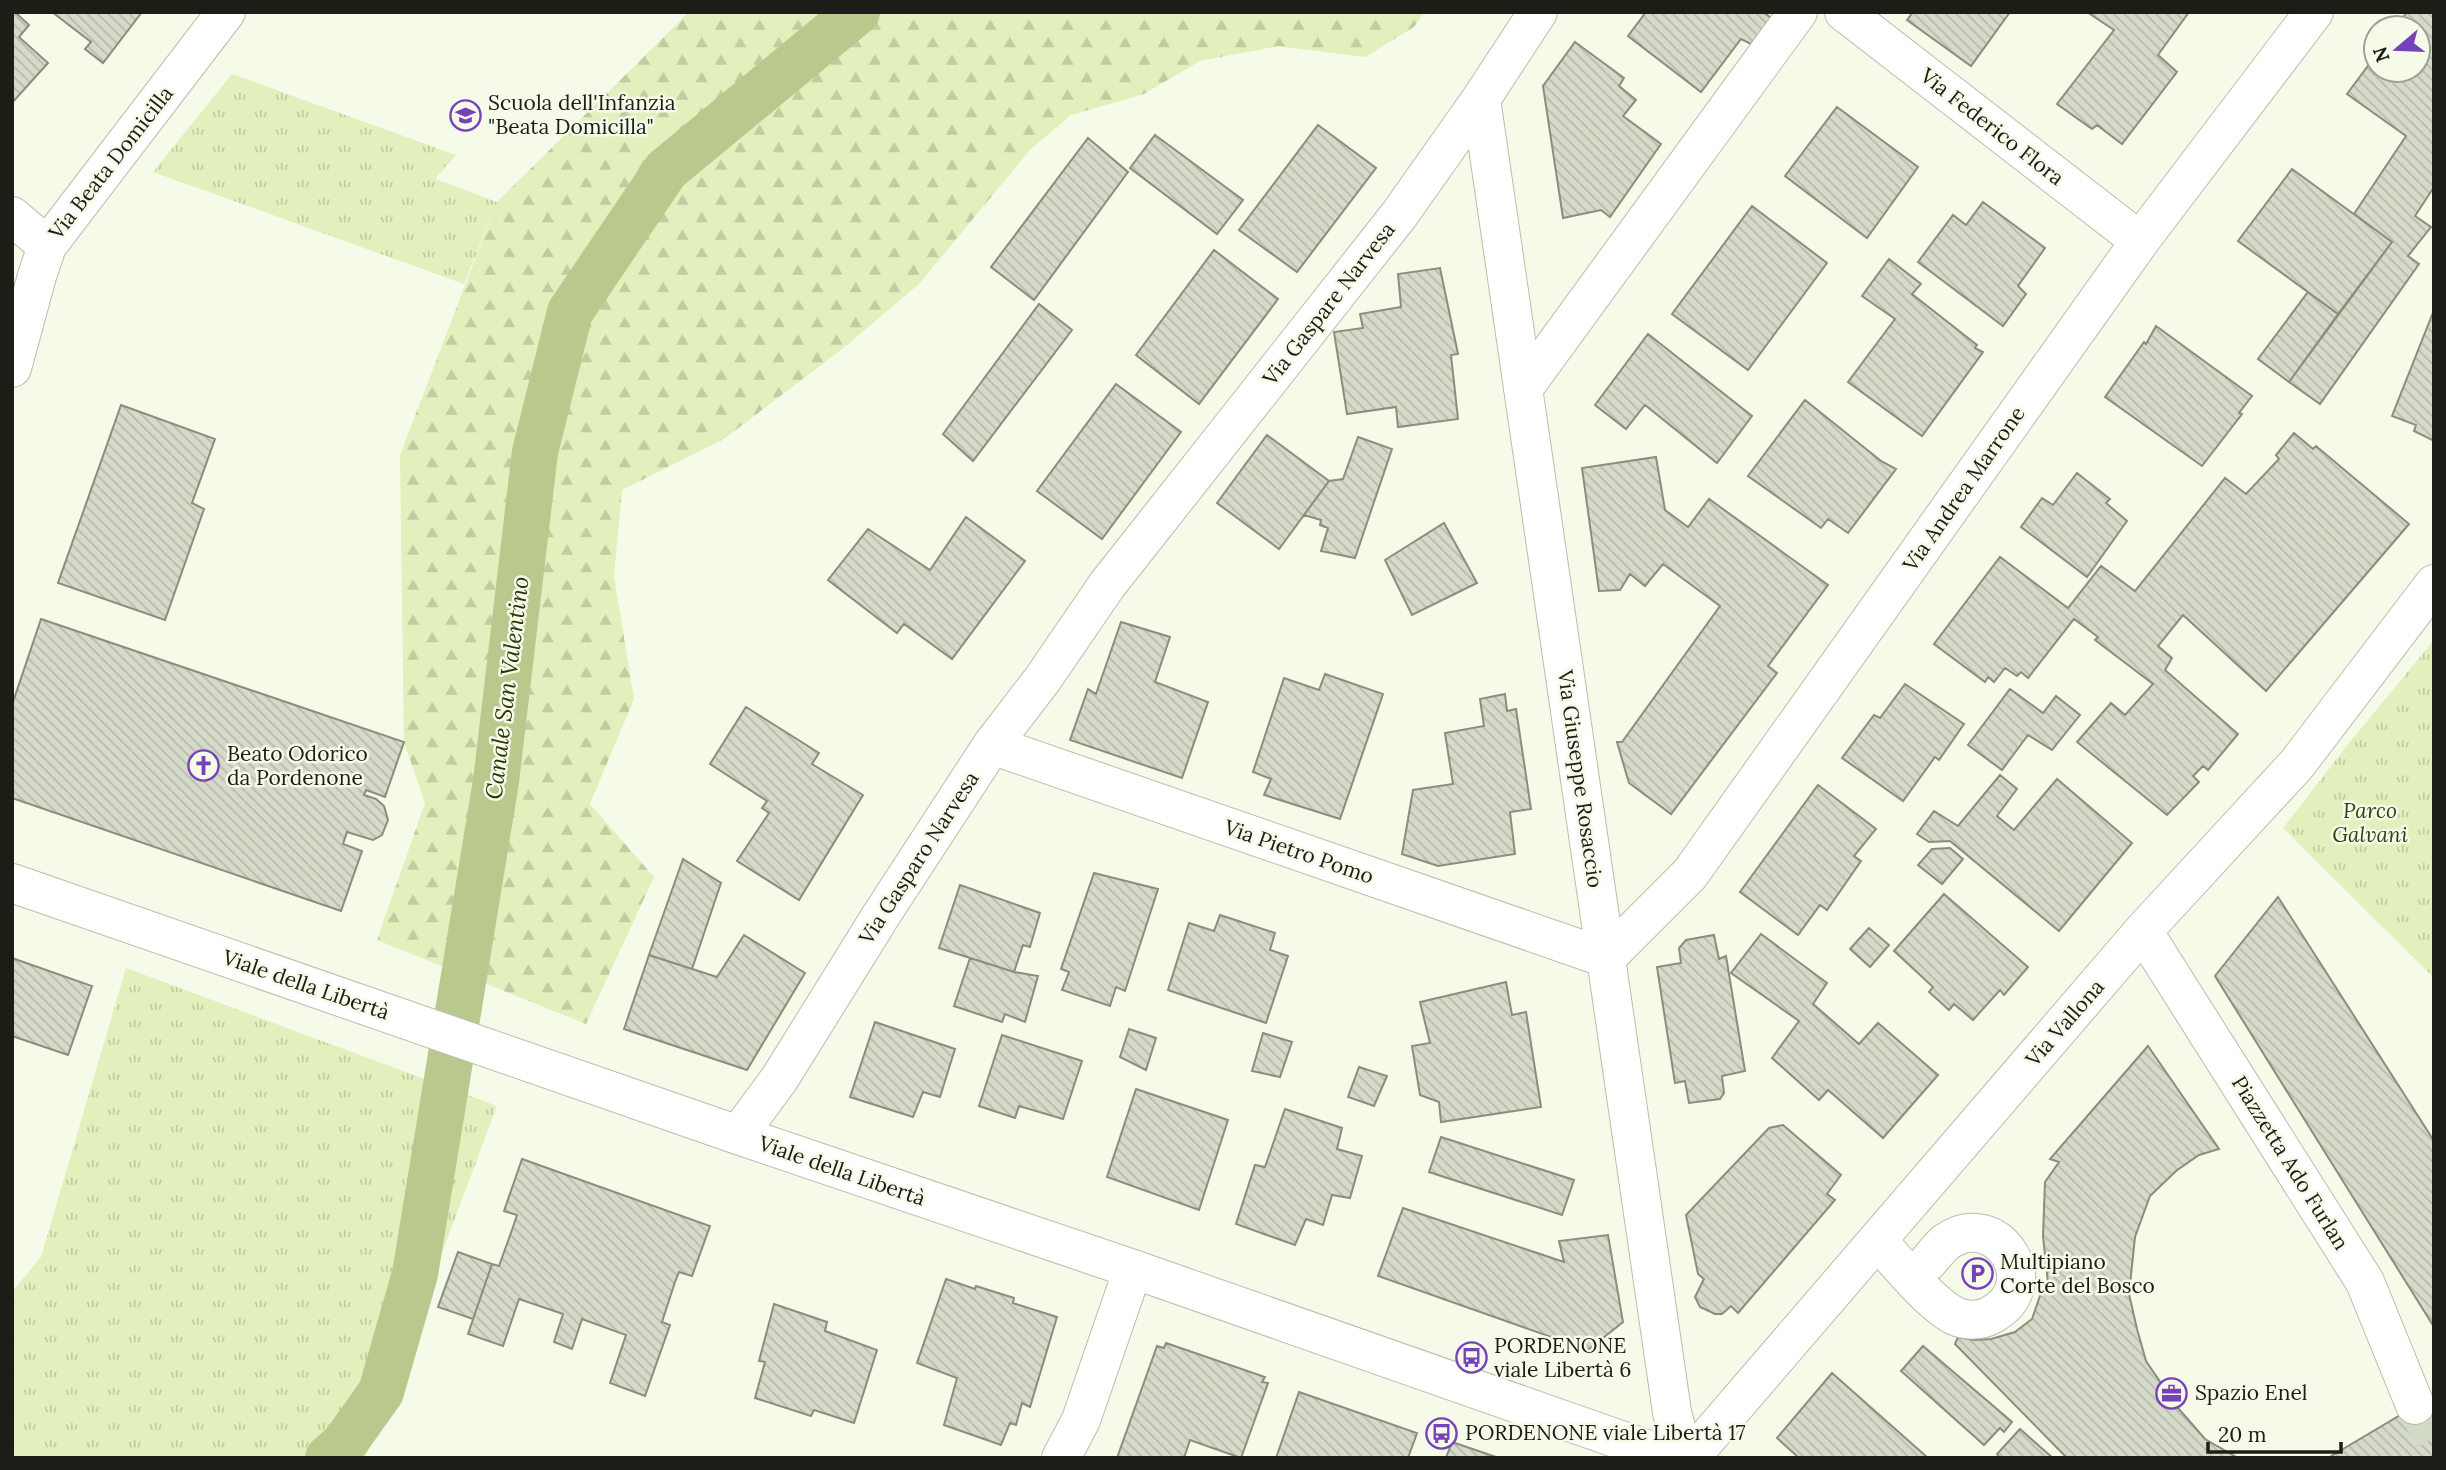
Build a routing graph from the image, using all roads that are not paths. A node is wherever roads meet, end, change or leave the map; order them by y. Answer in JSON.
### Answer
{"nodes":[{"id":1,"x":226,"y":12,"type":"edge"},
{"id":2,"x":1538,"y":12,"type":"edge"},
{"id":3,"x":1798,"y":12,"type":"edge"},
{"id":4,"x":1844,"y":12,"type":"edge"},
{"id":5,"x":2314,"y":12,"type":"edge"},
{"id":6,"x":1481,"y":99,"type":"junction"},
{"id":7,"x":12,"y":216,"type":"edge"},
{"id":8,"x":2140,"y":241,"type":"junction"},
{"id":9,"x":47,"y":246,"type":"junction"},
{"id":10,"x":12,"y":368,"type":"edge"},
{"id":11,"x":1523,"y":389,"type":"junction"},
{"id":12,"x":2434,"y":584,"type":"edge"},
{"id":13,"x":1107,"y":585,"type":"joint"},
{"id":14,"x":992,"y":745,"type":"junction"},
{"id":15,"x":12,"y":883,"type":"edge"},
{"id":16,"x":2143,"y":932,"type":"junction"},
{"id":17,"x":1606,"y":958,"type":"junction"},
{"id":18,"x":738,"y":1135,"type":"junction"},
{"id":19,"x":1878,"y":1241,"type":"junction"},
{"id":20,"x":1928,"y":1262,"type":"dead end"},
{"id":21,"x":1133,"y":1269,"type":"junction"},
{"id":22,"x":2415,"y":1405,"type":"tunnel mouth"},
{"id":23,"x":1061,"y":1458,"type":"edge"},
{"id":24,"x":1672,"y":1458,"type":"edge"},
{"id":25,"x":1684,"y":1458,"type":"edge"},
{"id":26,"x":1690,"y":1458,"type":"edge"}],
"edges":[{"from":1,"to":9,"type":"street","name":"Via Beata Domicilla"},
{"from":2,"to":6,"type":"street","name":"Via Gaspare Narvesa"},
{"from":3,"to":11,"type":"street"},
{"from":4,"to":8,"type":"street","name":"Via Federico Flora"},
{"from":5,"to":8,"type":"street","name":"Via Andrea Marrone"},
{"from":6,"to":11,"type":"street","name":"Via Giuseppe Rosaccio"},
{"from":6,"to":13,"type":"street","name":"Via Gaspare Narvesa"},
{"from":7,"to":9,"type":"street"},
{"from":8,"to":17,"type":"street","name":"Via Andrea Marrone"},
{"from":9,"to":10,"type":"street","name":"Via Beata Domicilla"},
{"from":11,"to":17,"type":"street","name":"Via Giuseppe Rosaccio"},
{"from":12,"to":16,"type":"street","name":"Via Vallona"},
{"from":13,"to":14,"type":"street","name":"Via Gasparo Narvesa"},
{"from":14,"to":17,"type":"street","name":"Via Pietro Pomo"},
{"from":14,"to":18,"type":"street","name":"Via Gasparo Narvesa"},
{"from":15,"to":18,"type":"street","name":"Viale della Libertà"},
{"from":16,"to":19,"type":"street","name":"Via Vallona"},
{"from":16,"to":22,"type":"street","name":"Piazzetta Ado Furlan"},
{"from":17,"to":25,"type":"street","name":"Via Giuseppe Rosaccio"},
{"from":18,"to":21,"type":"street","name":"Viale della Libertà"},
{"from":19,"to":20,"type":"street"},
{"from":19,"to":26,"type":"street","name":"Via Vallona"},
{"from":21,"to":23,"type":"street"},
{"from":21,"to":24,"type":"street","name":"Viale della Libertà"}]}
